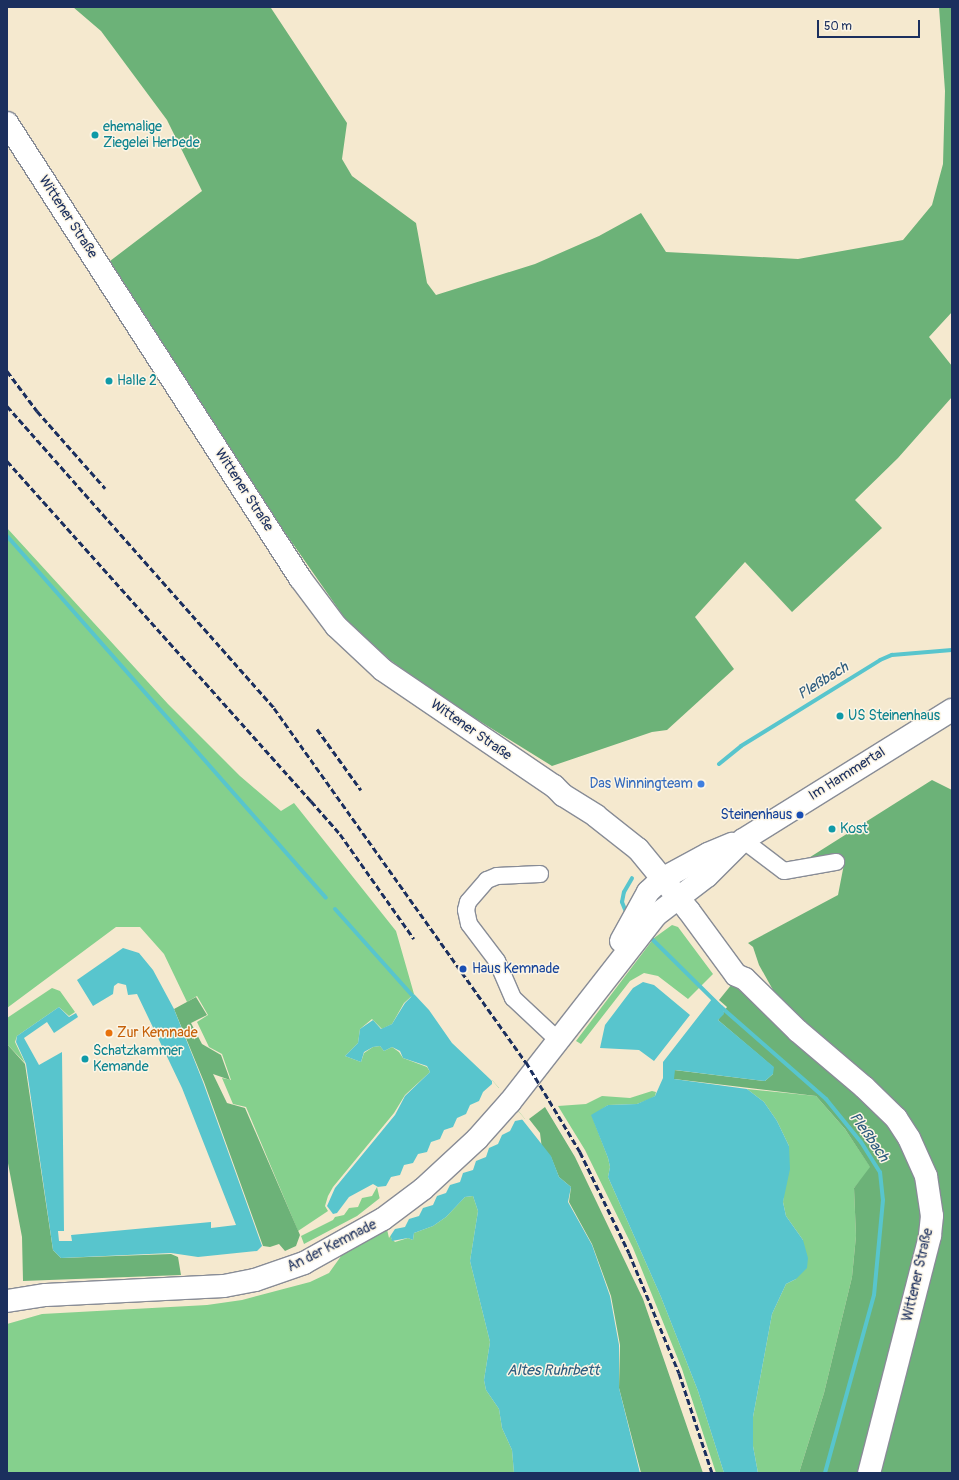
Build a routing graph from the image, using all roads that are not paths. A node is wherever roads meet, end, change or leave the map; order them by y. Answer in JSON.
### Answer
{"nodes":[{"id":1,"x":7,"y":123,"type":"edge"},
{"id":2,"x":952,"y":710,"type":"edge"},
{"id":3,"x":743,"y":840,"type":"junction"},
{"id":4,"x":836,"y":862,"type":"dead end"},
{"id":5,"x":540,"y":874,"type":"dead end"},
{"id":6,"x":667,"y":876,"type":"junction"},
{"id":7,"x":683,"y":895,"type":"junction"},
{"id":8,"x":601,"y":984,"type":"junction"},
{"id":9,"x":559,"y":1042,"type":"junction"},
{"id":10,"x":7,"y":1301,"type":"edge"},
{"id":11,"x":869,"y":1473,"type":"edge"}],
"edges":[{"from":1,"to":6,"type":"main road","name":"Wittener Straße"},
{"from":2,"to":3,"type":"main road","name":"Im Hammertal"},
{"from":3,"to":4,"type":"street"},
{"from":3,"to":6,"type":"main road","name":"Im Hammertal"},
{"from":3,"to":7,"type":"main road","name":"Im Hammertal"},
{"from":5,"to":9,"type":"street"},
{"from":6,"to":7,"type":"main road","name":"Wittener Straße"},
{"from":6,"to":8,"type":"main road","name":"An der Kemnade"},
{"from":7,"to":8,"type":"main road","name":"An der Kemnade"},
{"from":7,"to":11,"type":"main road","name":"Wittener Straße"},
{"from":8,"to":9,"type":"main road","name":"An der Kemnade"},
{"from":9,"to":10,"type":"main road","name":"An der Kemnade"}]}
